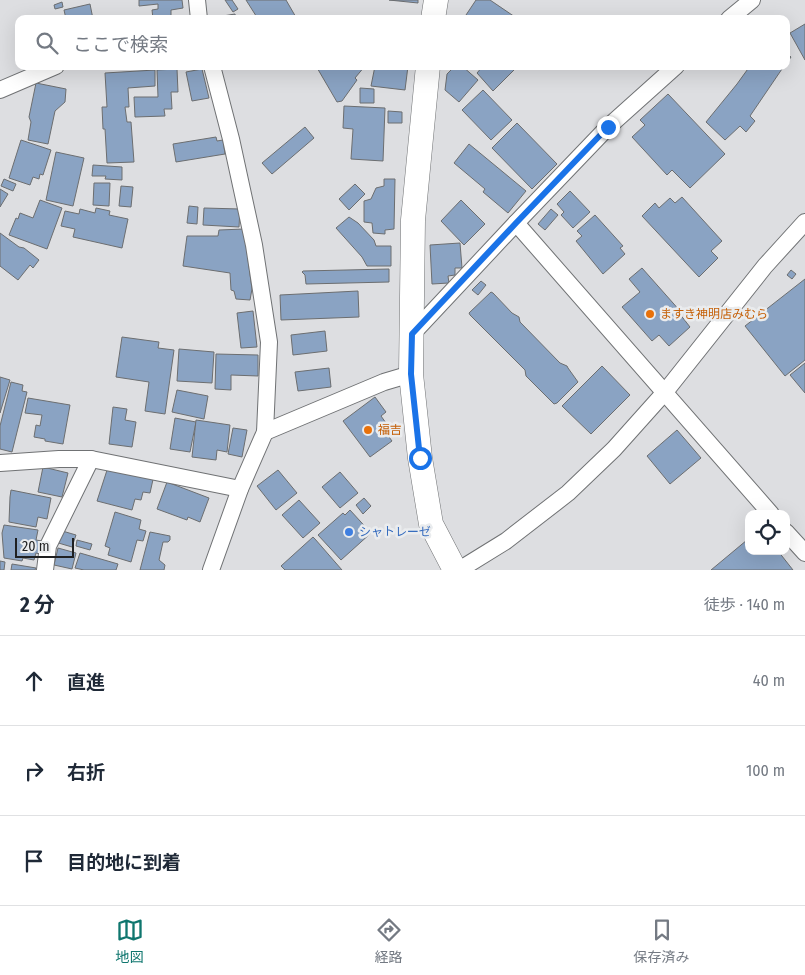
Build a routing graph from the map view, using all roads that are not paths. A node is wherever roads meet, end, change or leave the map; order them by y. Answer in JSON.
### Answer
{"nodes":[{"id":1,"x":197,"y":0,"type":"edge"},
{"id":2,"x":436,"y":0,"type":"edge"},
{"id":3,"x":752,"y":0,"type":"edge"},
{"id":4,"x":199,"y":15,"type":"edge"},
{"id":5,"x":434,"y":15,"type":"edge"},
{"id":6,"x":734,"y":15,"type":"edge"},
{"id":7,"x":47,"y":70,"type":"edge"},
{"id":8,"x":213,"y":70,"type":"edge"},
{"id":9,"x":428,"y":70,"type":"edge"},
{"id":10,"x":672,"y":70,"type":"edge"},
{"id":11,"x":0,"y":91,"type":"edge"},
{"id":12,"x":805,"y":222,"type":"edge"},
{"id":13,"x":516,"y":223,"type":"junction"},
{"id":14,"x":412,"y":334,"type":"junction"},
{"id":15,"x":411,"y":374,"type":"junction"},
{"id":16,"x":665,"y":392,"type":"junction"},
{"id":17,"x":265,"y":432,"type":"junction"},
{"id":18,"x":91,"y":460,"type":"junction"},
{"id":19,"x":0,"y":463,"type":"edge"},
{"id":20,"x":240,"y":489,"type":"junction"},
{"id":21,"x":768,"y":510,"type":"edge"},
{"id":22,"x":790,"y":536,"type":"edge"},
{"id":23,"x":805,"y":553,"type":"edge"},
{"id":24,"x":45,"y":570,"type":"edge"},
{"id":25,"x":211,"y":570,"type":"edge"},
{"id":26,"x":455,"y":570,"type":"edge"},
{"id":27,"x":459,"y":570,"type":"edge"}],
"edges":[{"from":1,"to":4,"type":"street"},
{"from":2,"to":5,"type":"street"},
{"from":3,"to":6,"type":"street"},
{"from":7,"to":11,"type":"street"},
{"from":8,"to":17,"type":"street"},
{"from":9,"to":14,"type":"street"},
{"from":10,"to":13,"type":"street"},
{"from":12,"to":16,"type":"street"},
{"from":13,"to":14,"type":"street"},
{"from":13,"to":16,"type":"street"},
{"from":14,"to":15,"type":"street"},
{"from":15,"to":17,"type":"street"},
{"from":15,"to":26,"type":"street"},
{"from":16,"to":21,"type":"street"},
{"from":16,"to":27,"type":"street"},
{"from":17,"to":20,"type":"street"},
{"from":18,"to":19,"type":"street"},
{"from":18,"to":20,"type":"street"},
{"from":18,"to":24,"type":"street"},
{"from":20,"to":25,"type":"street"},
{"from":22,"to":23,"type":"street"}]}
